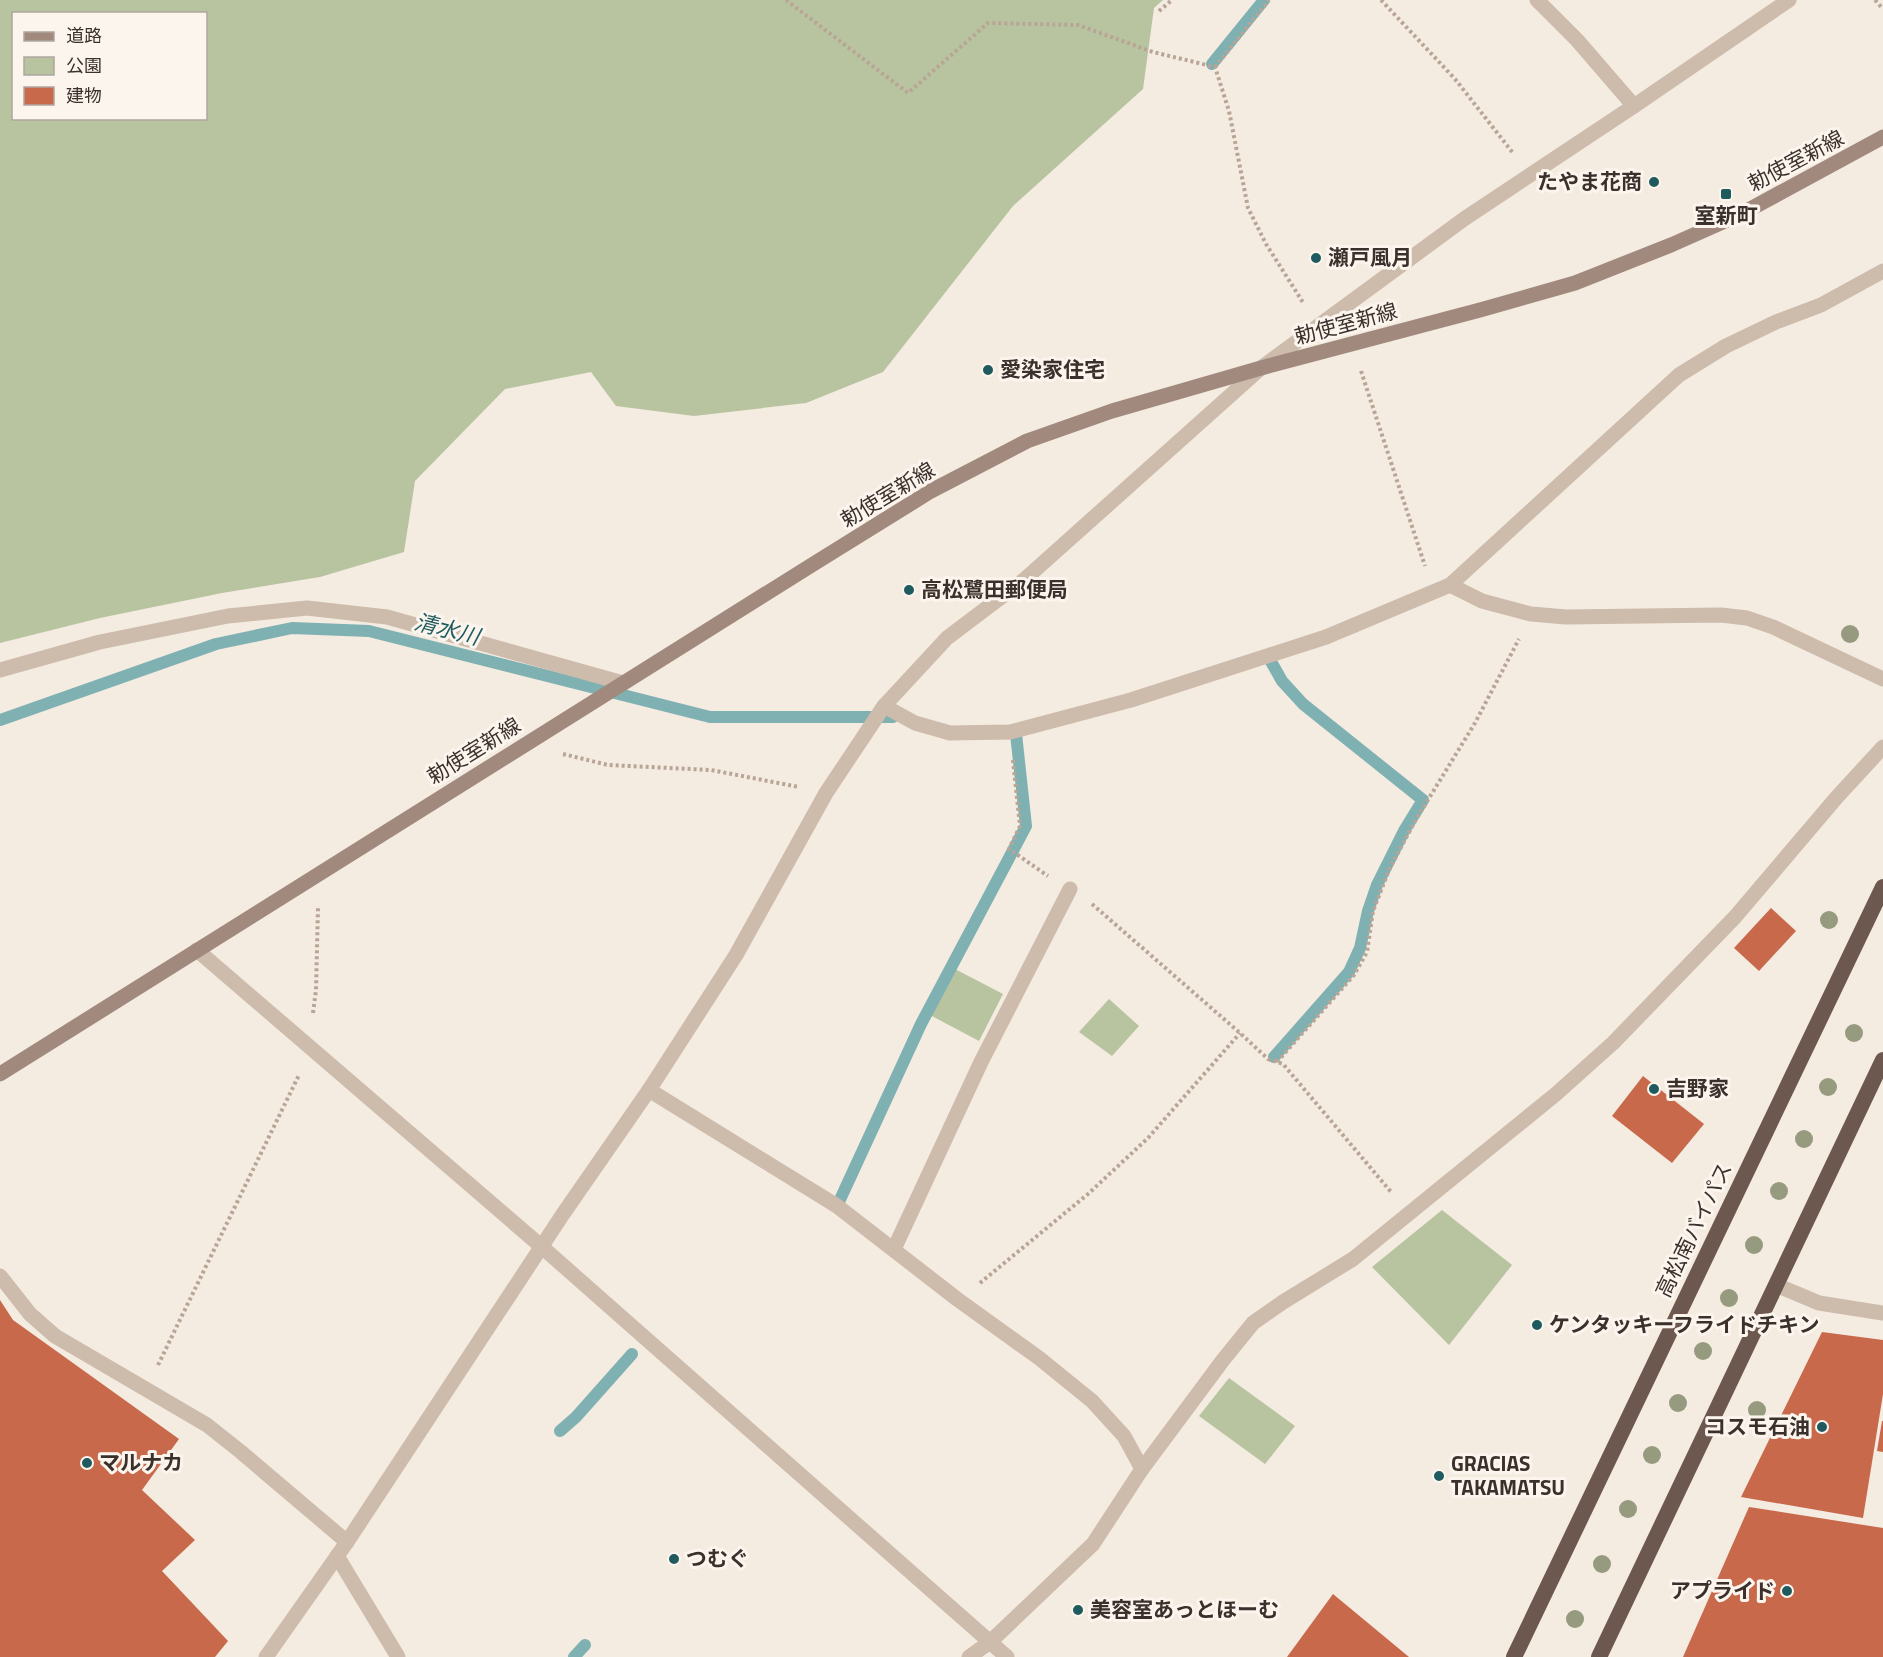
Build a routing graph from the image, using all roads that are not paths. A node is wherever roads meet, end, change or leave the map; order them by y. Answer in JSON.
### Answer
{"nodes":[{"id":1,"x":1537,"y":0,"type":"edge"},
{"id":2,"x":1789,"y":0,"type":"edge"},
{"id":3,"x":1634,"y":106,"type":"junction"},
{"id":4,"x":1883,"y":137,"type":"edge"},
{"id":5,"x":1883,"y":271,"type":"edge"},
{"id":6,"x":1261,"y":368,"type":"junction"},
{"id":7,"x":1450,"y":585,"type":"junction"},
{"id":8,"x":0,"y":670,"type":"edge"},
{"id":9,"x":1883,"y":679,"type":"edge"},
{"id":10,"x":621,"y":684,"type":"junction"},
{"id":11,"x":884,"y":706,"type":"junction"},
{"id":12,"x":1883,"y":747,"type":"edge"},
{"id":13,"x":1883,"y":887,"type":"edge"},
{"id":14,"x":1070,"y":889,"type":"road end"},
{"id":15,"x":197,"y":950,"type":"junction"},
{"id":16,"x":1883,"y":1060,"type":"edge"},
{"id":17,"x":0,"y":1074,"type":"edge"},
{"id":18,"x":649,"y":1090,"type":"junction"},
{"id":19,"x":542,"y":1247,"type":"junction"},
{"id":20,"x":894,"y":1249,"type":"junction"},
{"id":21,"x":0,"y":1276,"type":"edge"},
{"id":22,"x":1776,"y":1285,"type":"junction"},
{"id":23,"x":1883,"y":1313,"type":"edge"},
{"id":24,"x":1142,"y":1469,"type":"junction"},
{"id":25,"x":347,"y":1542,"type":"junction"},
{"id":26,"x":337,"y":1556,"type":"junction"},
{"id":27,"x":990,"y":1642,"type":"junction"},
{"id":28,"x":266,"y":1657,"type":"edge"},
{"id":29,"x":398,"y":1657,"type":"edge"},
{"id":30,"x":969,"y":1657,"type":"edge"},
{"id":31,"x":1008,"y":1657,"type":"edge"},
{"id":32,"x":1514,"y":1657,"type":"edge"},
{"id":33,"x":1599,"y":1657,"type":"edge"}],
"edges":[{"from":1,"to":3,"type":"street"},
{"from":2,"to":3,"type":"street"},
{"from":3,"to":6,"type":"street"},
{"from":4,"to":6,"type":"main road","name":"勅使室新線"},
{"from":5,"to":7,"type":"street"},
{"from":6,"to":10,"type":"main road","name":"勅使室新線"},
{"from":6,"to":11,"type":"street"},
{"from":7,"to":9,"type":"street"},
{"from":7,"to":11,"type":"street"},
{"from":8,"to":10,"type":"street"},
{"from":10,"to":15,"type":"main road","name":"勅使室新線"},
{"from":11,"to":18,"type":"street"},
{"from":12,"to":24,"type":"street"},
{"from":13,"to":32,"type":"highway","name":"高松南バイパス"},
{"from":14,"to":20,"type":"street"},
{"from":15,"to":17,"type":"main road","name":"勅使室新線"},
{"from":15,"to":19,"type":"street"},
{"from":16,"to":22,"type":"highway"},
{"from":18,"to":19,"type":"street"},
{"from":18,"to":20,"type":"street"},
{"from":19,"to":25,"type":"street"},
{"from":19,"to":27,"type":"street"},
{"from":20,"to":24,"type":"street"},
{"from":21,"to":25,"type":"street"},
{"from":22,"to":23,"type":"street"},
{"from":22,"to":33,"type":"highway"},
{"from":24,"to":27,"type":"street"},
{"from":25,"to":26,"type":"street"},
{"from":26,"to":28,"type":"street"},
{"from":26,"to":29,"type":"street"},
{"from":27,"to":30,"type":"street"},
{"from":27,"to":31,"type":"street"}]}
